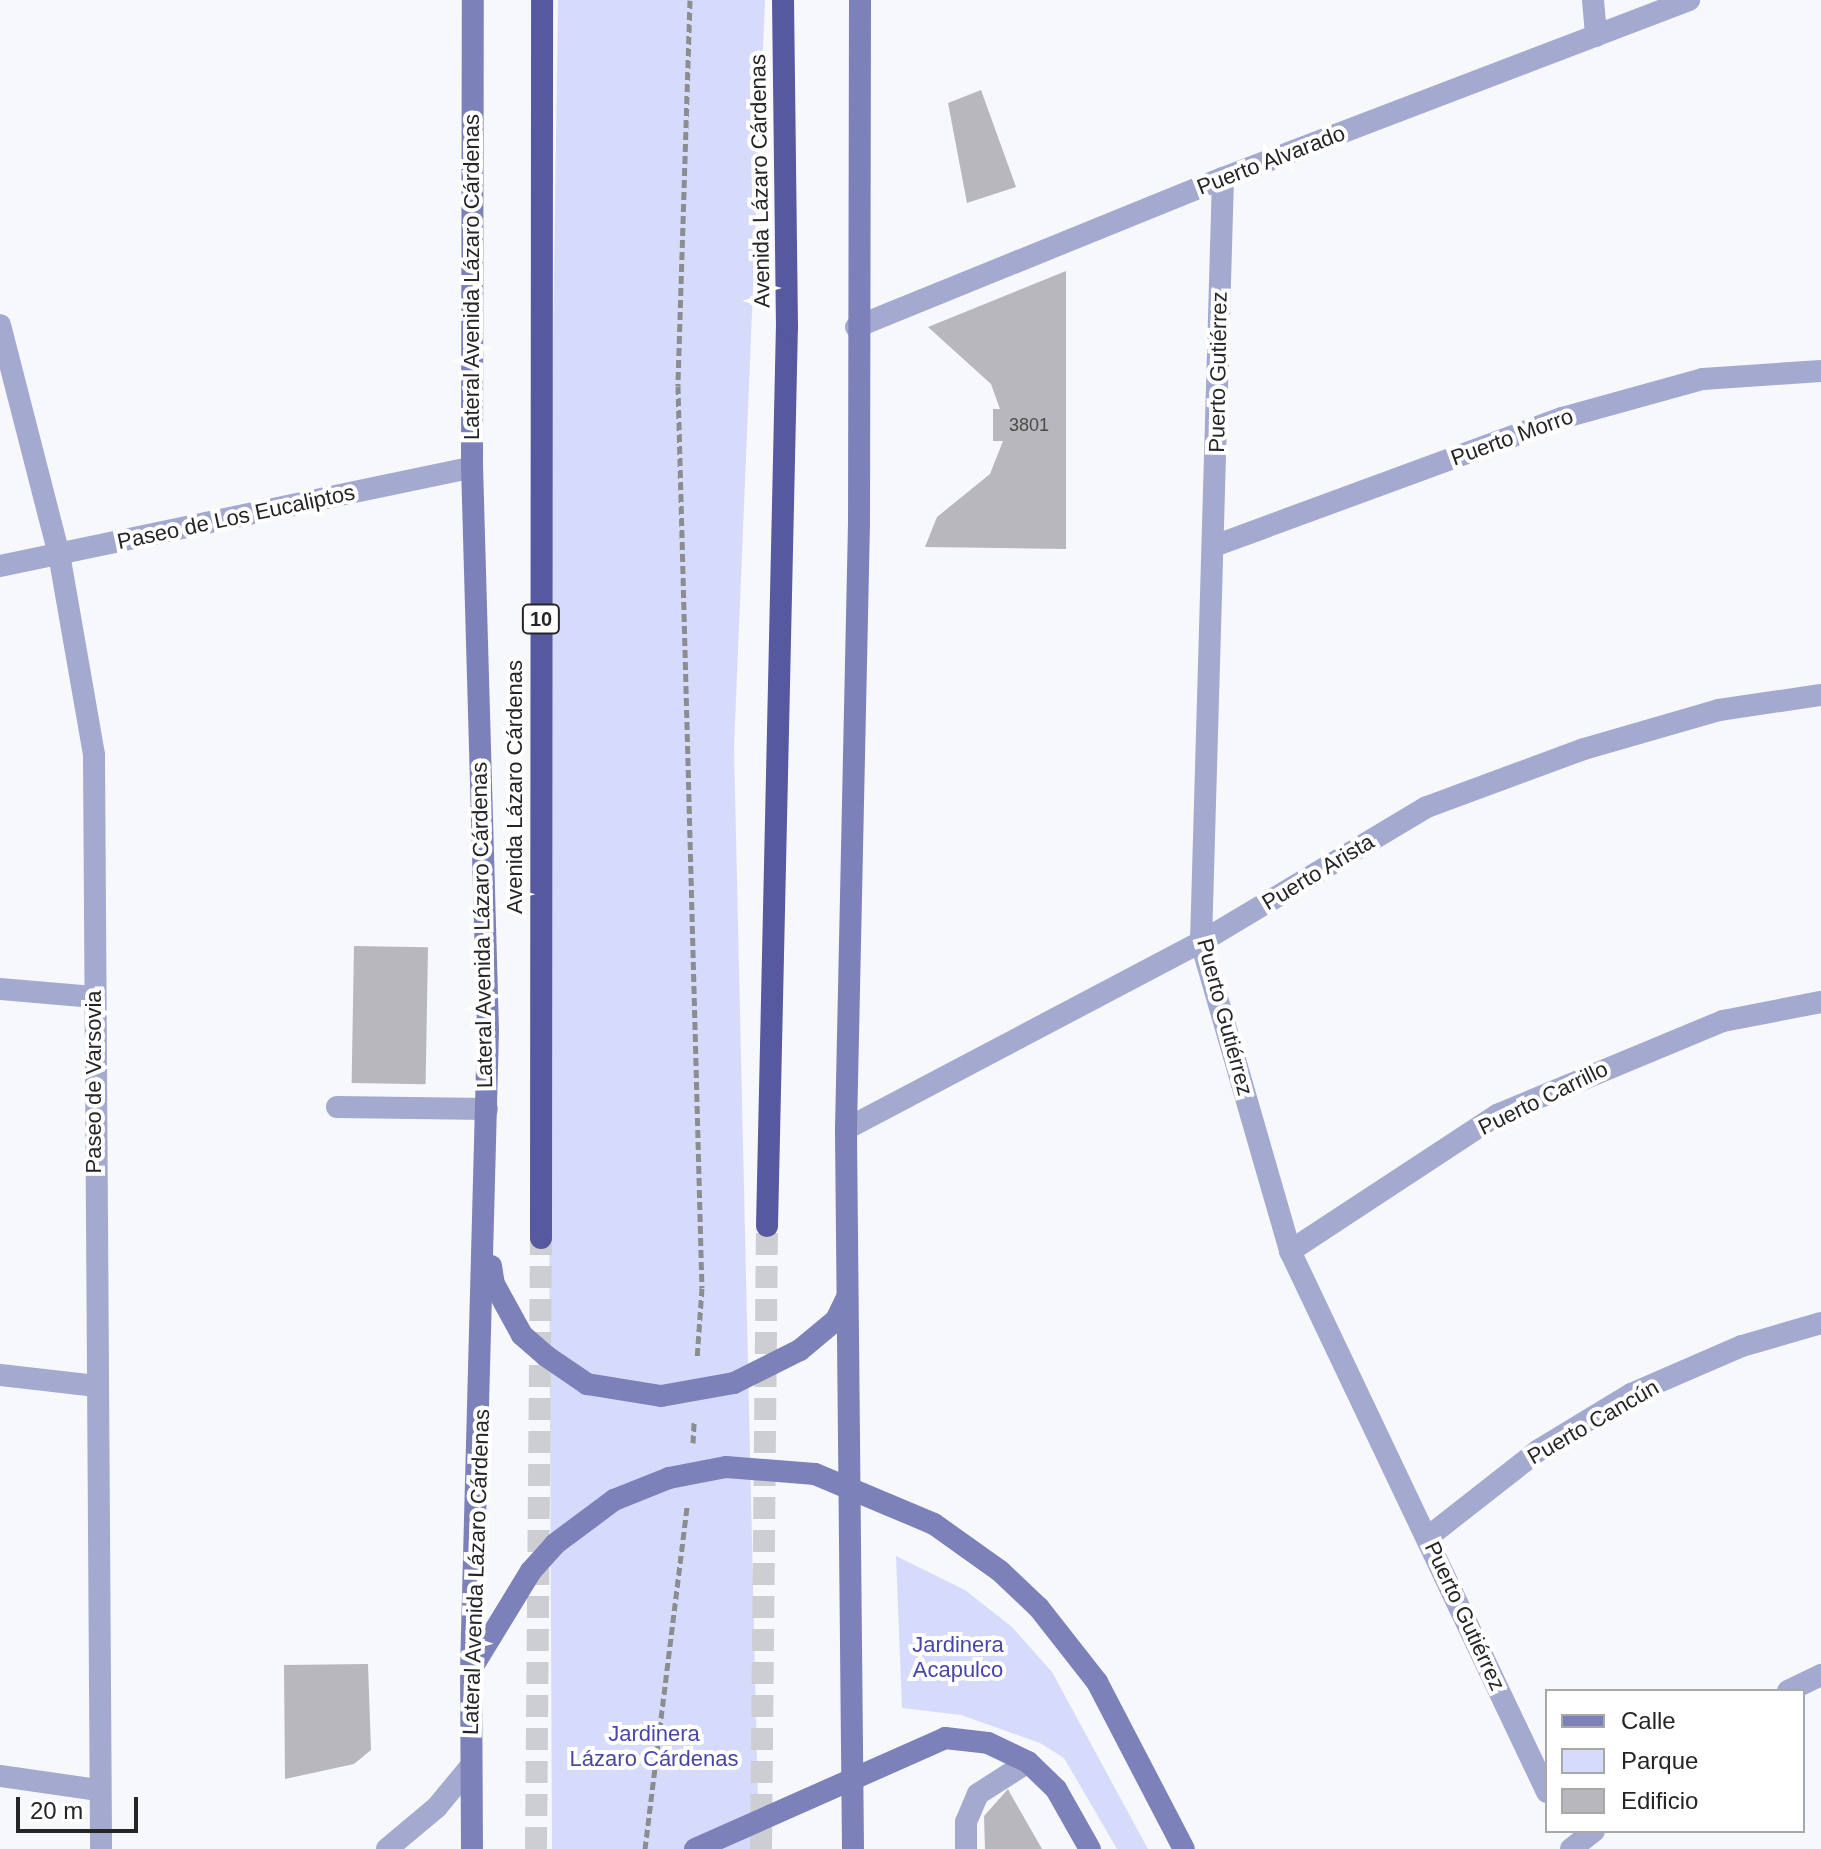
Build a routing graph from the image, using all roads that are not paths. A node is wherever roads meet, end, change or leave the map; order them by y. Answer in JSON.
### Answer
{"nodes":[{"id":1,"x":473,"y":0,"type":"edge"},
{"id":2,"x":542,"y":0,"type":"edge"},
{"id":3,"x":783,"y":0,"type":"edge"},
{"id":4,"x":860,"y":0,"type":"edge"},
{"id":5,"x":1593,"y":0,"type":"edge"},
{"id":6,"x":1689,"y":0,"type":"edge"},
{"id":7,"x":1596,"y":36,"type":"junction"},
{"id":8,"x":1223,"y":178,"type":"junction"},
{"id":9,"x":0,"y":325,"type":"edge"},
{"id":10,"x":856,"y":327,"type":"junction"},
{"id":11,"x":1821,"y":371,"type":"edge"},
{"id":12,"x":472,"y":467,"type":"junction"},
{"id":13,"x":1214,"y":546,"type":"junction"},
{"id":14,"x":59,"y":554,"type":"junction"},
{"id":15,"x":0,"y":566,"type":"edge"},
{"id":16,"x":1821,"y":695,"type":"edge"},
{"id":17,"x":1201,"y":942,"type":"junction"},
{"id":18,"x":0,"y":989,"type":"edge"},
{"id":19,"x":94,"y":997,"type":"junction"},
{"id":20,"x":1821,"y":1002,"type":"edge"},
{"id":21,"x":337,"y":1107,"type":"dead end"},
{"id":22,"x":487,"y":1109,"type":"junction"},
{"id":23,"x":846,"y":1129,"type":"junction"},
{"id":24,"x":767,"y":1226,"type":"tunnel mouth"},
{"id":25,"x":486,"y":1229,"type":"junction"},
{"id":26,"x":541,"y":1238,"type":"tunnel mouth"},
{"id":27,"x":1290,"y":1251,"type":"junction"},
{"id":28,"x":850,"y":1291,"type":"junction"},
{"id":29,"x":1821,"y":1323,"type":"edge"},
{"id":30,"x":0,"y":1375,"type":"edge"},
{"id":31,"x":96,"y":1386,"type":"junction"},
{"id":32,"x":850,"y":1486,"type":"junction"},
{"id":33,"x":1428,"y":1537,"type":"junction"},
{"id":34,"x":471,"y":1670,"type":"junction"},
{"id":35,"x":1821,"y":1675,"type":"edge"},
{"id":36,"x":1792,"y":1689,"type":"edge"},
{"id":37,"x":1028,"y":1762,"type":"junction"},
{"id":38,"x":470,"y":1767,"type":"junction"},
{"id":39,"x":0,"y":1776,"type":"edge"},
{"id":40,"x":851,"y":1777,"type":"junction"},
{"id":41,"x":1545,"y":1788,"type":"edge"},
{"id":42,"x":97,"y":1790,"type":"junction"},
{"id":43,"x":1590,"y":1833,"type":"edge"},
{"id":44,"x":1571,"y":1844,"type":"edge"},
{"id":45,"x":101,"y":1849,"type":"edge"},
{"id":46,"x":387,"y":1849,"type":"edge"},
{"id":47,"x":472,"y":1849,"type":"edge"},
{"id":48,"x":695,"y":1849,"type":"edge"},
{"id":49,"x":853,"y":1849,"type":"edge"},
{"id":50,"x":966,"y":1849,"type":"edge"},
{"id":51,"x":1090,"y":1849,"type":"edge"},
{"id":52,"x":1184,"y":1849,"type":"edge"}],
"edges":[{"from":1,"to":12,"type":"main road","name":"Lateral Avenida Lázaro Cárdenas"},
{"from":2,"to":26,"type":"highway","name":"Avenida Lázaro Cárdenas","number":"10"},
{"from":3,"to":24,"type":"highway","name":"Avenida Lázaro Cárdenas"},
{"from":4,"to":10,"type":"main road"},
{"from":5,"to":7,"type":"street"},
{"from":6,"to":7,"type":"street","name":"Puerto Alvarado"},
{"from":7,"to":8,"type":"street","name":"Puerto Alvarado"},
{"from":8,"to":10,"type":"street","name":"Puerto Alvarado"},
{"from":8,"to":13,"type":"street","name":"Puerto Gutiérrez"},
{"from":9,"to":14,"type":"street","name":"Paseo de Varsovia"},
{"from":10,"to":23,"type":"main road"},
{"from":11,"to":13,"type":"street","name":"Puerto Morro"},
{"from":12,"to":14,"type":"street","name":"Paseo de Los Eucaliptos"},
{"from":12,"to":22,"type":"main road","name":"Lateral Avenida Lázaro Cárdenas"},
{"from":13,"to":17,"type":"street","name":"Puerto Gutiérrez"},
{"from":14,"to":15,"type":"street","name":"Paseo de Los Eucaliptos"},
{"from":14,"to":19,"type":"street","name":"Paseo de Varsovia"},
{"from":16,"to":17,"type":"street","name":"Puerto Arista"},
{"from":17,"to":23,"type":"street","name":"Puerto Arista"},
{"from":17,"to":27,"type":"street","name":"Puerto Gutiérrez"},
{"from":18,"to":19,"type":"street"},
{"from":19,"to":31,"type":"street","name":"Paseo de Varsovia"},
{"from":20,"to":27,"type":"street","name":"Puerto Carrillo"},
{"from":21,"to":22,"type":"street"},
{"from":22,"to":25,"type":"main road","name":"Lateral Avenida Lázaro Cárdenas"},
{"from":23,"to":28,"type":"main road"},
{"from":25,"to":28,"type":"main road"},
{"from":25,"to":34,"type":"main road","name":"Lateral Avenida Lázaro Cárdenas"},
{"from":27,"to":33,"type":"street","name":"Puerto Gutiérrez"},
{"from":28,"to":32,"type":"main road"},
{"from":29,"to":33,"type":"street","name":"Puerto Cancún"},
{"from":30,"to":31,"type":"street"},
{"from":31,"to":42,"type":"street","name":"Paseo de Varsovia"},
{"from":32,"to":34,"type":"main road"},
{"from":32,"to":40,"type":"main road"},
{"from":32,"to":52,"type":"main road"},
{"from":33,"to":41,"type":"street","name":"Puerto Gutiérrez"},
{"from":34,"to":38,"type":"main road","name":"Lateral Avenida Lázaro Cárdenas"},
{"from":35,"to":36,"type":"street"},
{"from":37,"to":40,"type":"main road"},
{"from":37,"to":50,"type":"street"},
{"from":37,"to":51,"type":"main road"},
{"from":38,"to":46,"type":"street"},
{"from":38,"to":47,"type":"main road","name":"Lateral Avenida Lázaro Cárdenas"},
{"from":39,"to":42,"type":"street"},
{"from":40,"to":48,"type":"main road"},
{"from":40,"to":49,"type":"main road"},
{"from":42,"to":45,"type":"street","name":"Paseo de Varsovia"},
{"from":43,"to":44,"type":"street"}]}
